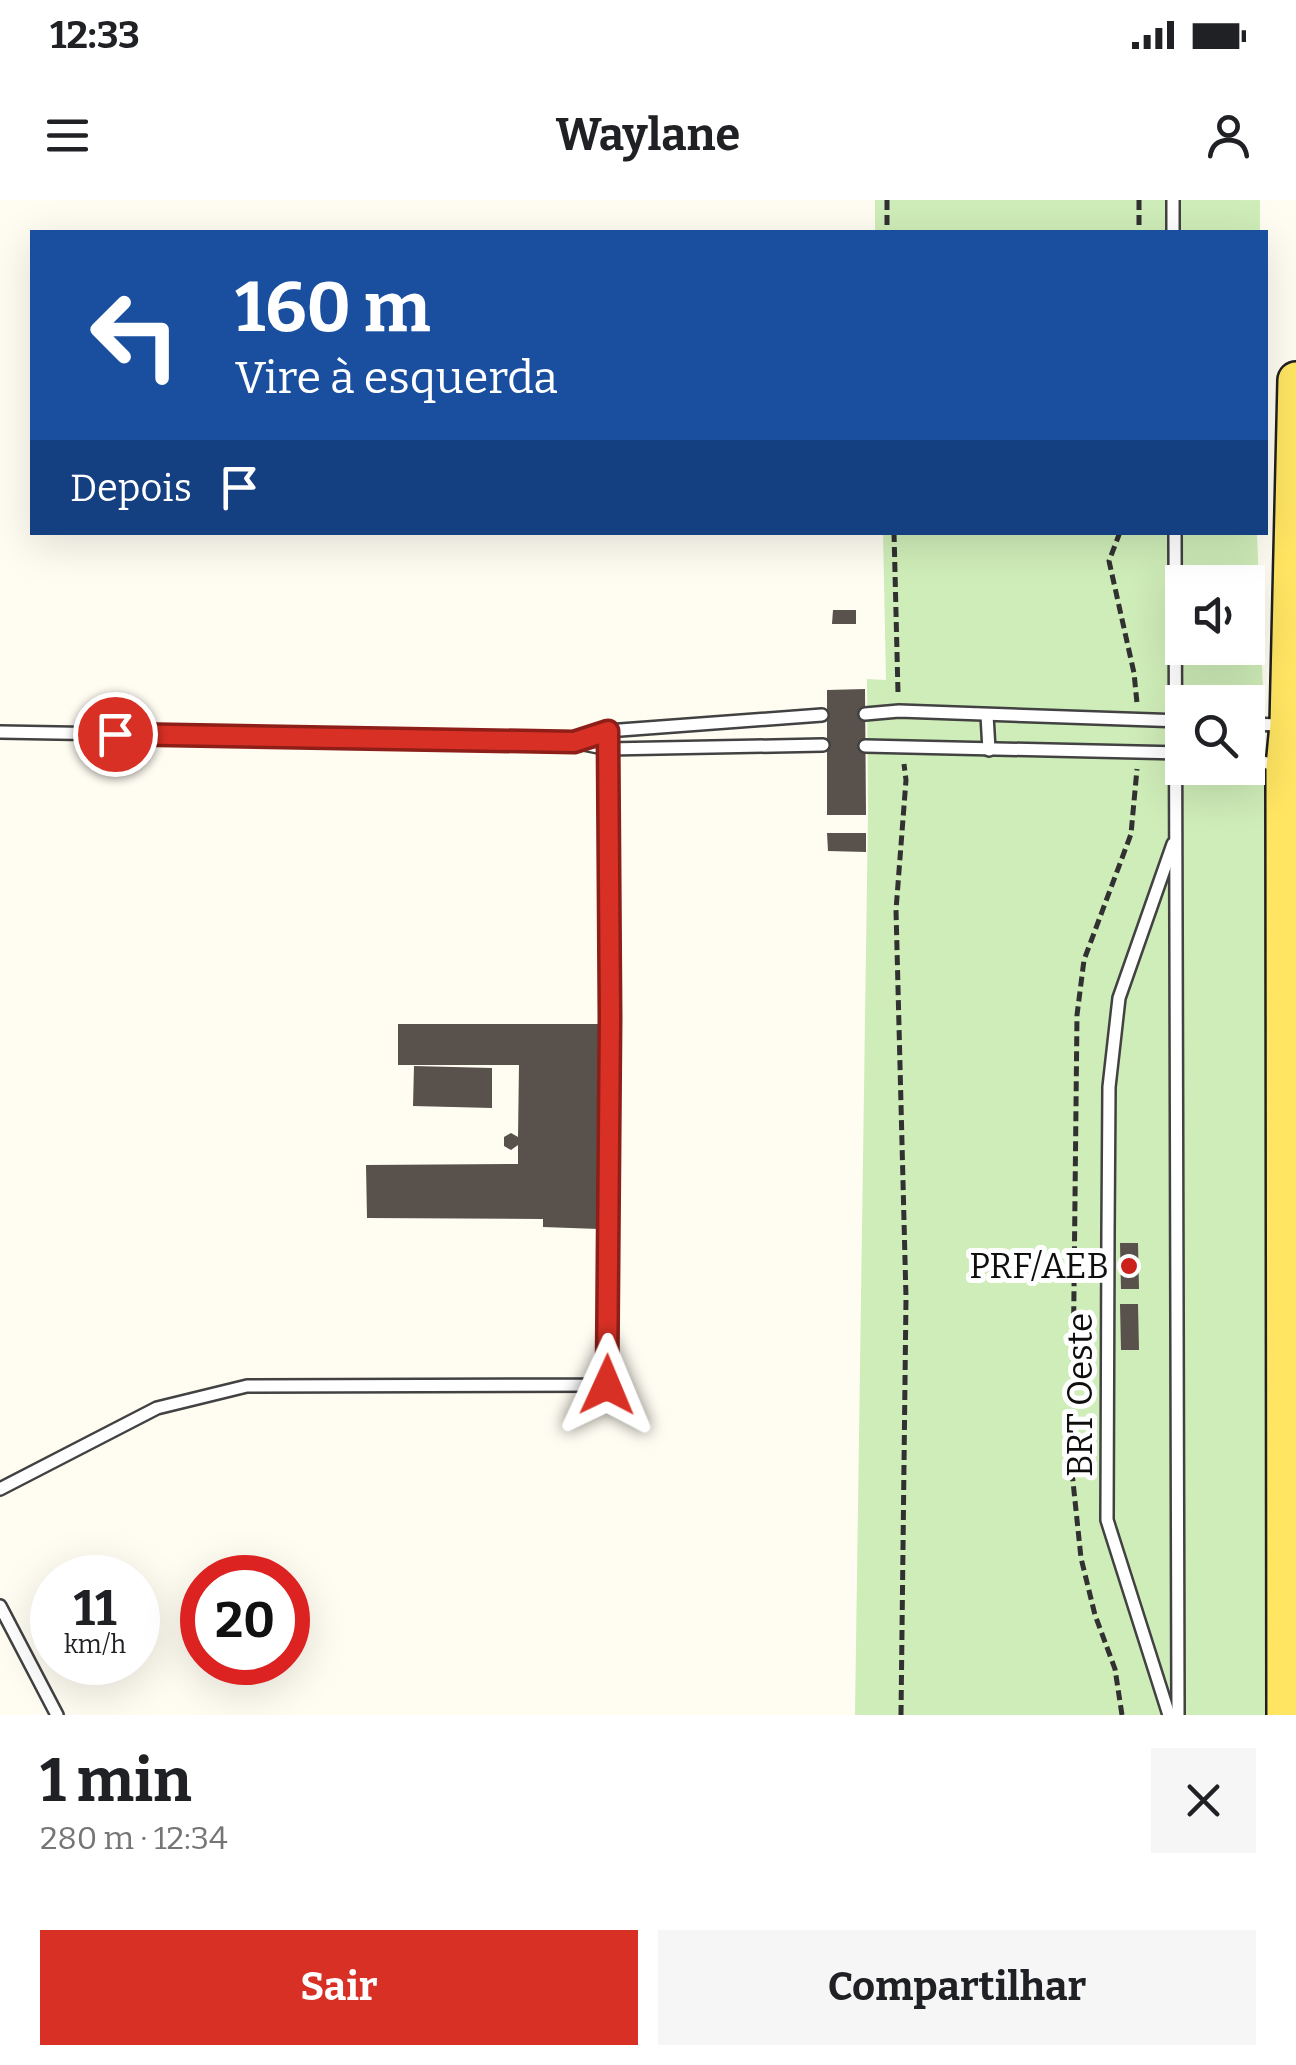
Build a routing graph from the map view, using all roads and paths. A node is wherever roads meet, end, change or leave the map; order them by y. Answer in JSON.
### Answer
{"nodes":[{"id":1,"x":887,"y":200,"type":"edge"},
{"id":2,"x":1139,"y":200,"type":"edge"},
{"id":3,"x":1173,"y":200,"type":"edge"},
{"id":4,"x":888,"y":230,"type":"edge"},
{"id":5,"x":1140,"y":230,"type":"edge"},
{"id":6,"x":1174,"y":230,"type":"edge"},
{"id":7,"x":1296,"y":380,"type":"edge"},
{"id":8,"x":894,"y":535,"type":"edge"},
{"id":9,"x":1175,"y":535,"type":"edge"},
{"id":10,"x":1178,"y":685,"type":"edge"},
{"id":11,"x":899,"y":712,"type":"junction"},
{"id":12,"x":865,"y":714,"type":"dead end"},
{"id":13,"x":822,"y":715,"type":"dead end"},
{"id":14,"x":987,"y":715,"type":"junction"},
{"id":15,"x":1165,"y":721,"type":"edge"},
{"id":16,"x":608,"y":731,"type":"junction"},
{"id":17,"x":0,"y":732,"type":"edge"},
{"id":18,"x":1265,"y":732,"type":"edge"},
{"id":19,"x":574,"y":742,"type":"junction"},
{"id":20,"x":1289,"y":743,"type":"edge"},
{"id":21,"x":823,"y":745,"type":"dead end"},
{"id":22,"x":866,"y":746,"type":"dead end"},
{"id":23,"x":901,"y":748,"type":"junction"},
{"id":24,"x":608,"y":749,"type":"junction"},
{"id":25,"x":989,"y":750,"type":"junction"},
{"id":26,"x":1265,"y":752,"type":"edge"},
{"id":27,"x":1165,"y":753,"type":"edge"},
{"id":28,"x":1178,"y":785,"type":"edge"},
{"id":29,"x":1176,"y":836,"type":"junction"},
{"id":30,"x":0,"y":1489,"type":"edge"},
{"id":31,"x":0,"y":1606,"type":"edge"},
{"id":32,"x":58,"y":1715,"type":"edge"},
{"id":33,"x":901,"y":1715,"type":"edge"},
{"id":34,"x":1169,"y":1715,"type":"edge"},
{"id":35,"x":1178,"y":1715,"type":"edge"},
{"id":36,"x":1285,"y":1715,"type":"edge"}],
"edges":[{"from":1,"to":4,"type":"path"},
{"from":2,"to":5,"type":"path"},
{"from":3,"to":6,"type":"lane"},
{"from":7,"to":20,"type":"main road"},
{"from":8,"to":11,"type":"path"},
{"from":9,"to":10,"type":"lane","name":"BRT Oeste"},
{"from":11,"to":12,"type":"lane"},
{"from":11,"to":14,"type":"lane"},
{"from":13,"to":16,"type":"lane"},
{"from":14,"to":15,"type":"lane"},
{"from":14,"to":25,"type":"lane"},
{"from":16,"to":19,"type":"lane"},
{"from":16,"to":24,"type":"lane"},
{"from":17,"to":19,"type":"lane"},
{"from":18,"to":20,"type":"lane"},
{"from":19,"to":24,"type":"lane"},
{"from":20,"to":26,"type":"lane"},
{"from":20,"to":36,"type":"main road"},
{"from":21,"to":24,"type":"lane"},
{"from":22,"to":23,"type":"lane"},
{"from":23,"to":25,"type":"lane"},
{"from":23,"to":33,"type":"path"},
{"from":24,"to":30,"type":"lane"},
{"from":25,"to":27,"type":"lane"},
{"from":28,"to":29,"type":"lane","name":"BRT Oeste"},
{"from":29,"to":34,"type":"lane","name":"BRT Oeste"},
{"from":29,"to":35,"type":"lane","name":"BRT Oeste"},
{"from":31,"to":32,"type":"lane"}]}
